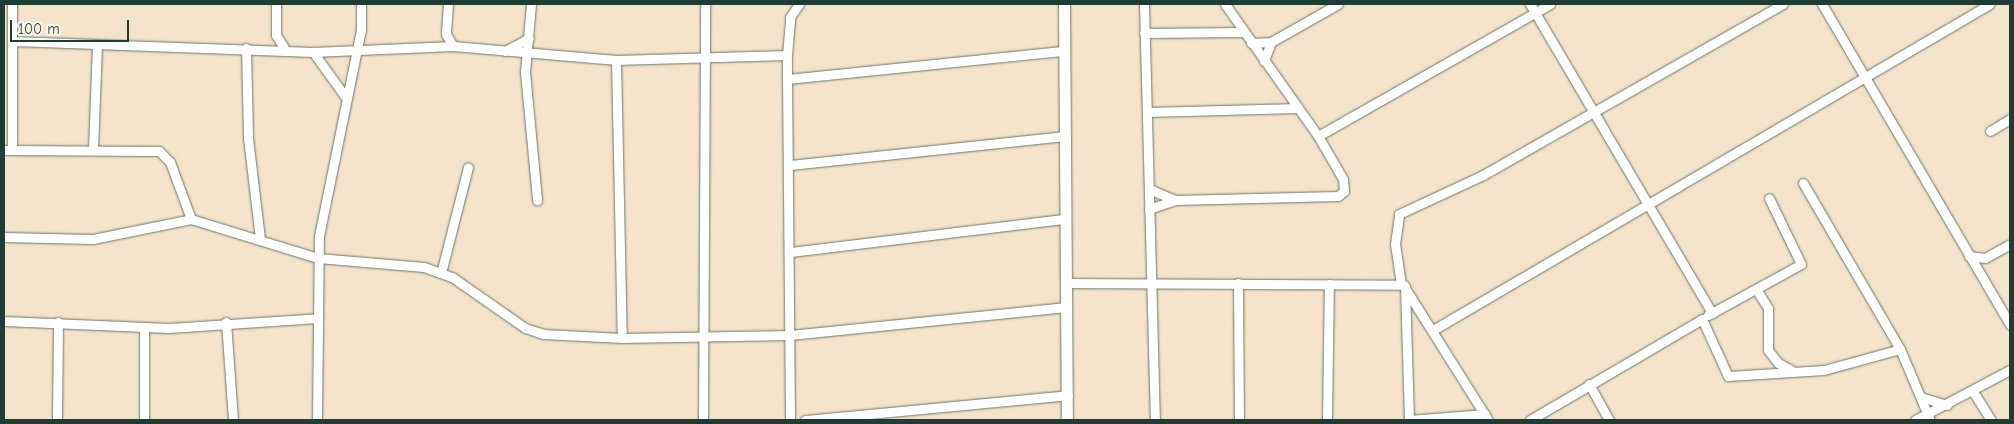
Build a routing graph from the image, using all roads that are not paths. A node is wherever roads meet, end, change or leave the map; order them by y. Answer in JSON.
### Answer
{"nodes":[{"id":1,"x":12,"y":4,"type":"edge"},
{"id":2,"x":276,"y":4,"type":"edge"},
{"id":3,"x":362,"y":4,"type":"edge"},
{"id":4,"x":448,"y":4,"type":"edge"},
{"id":5,"x":531,"y":4,"type":"edge"},
{"id":6,"x":705,"y":4,"type":"edge"},
{"id":7,"x":799,"y":4,"type":"edge"},
{"id":8,"x":1064,"y":4,"type":"edge"},
{"id":9,"x":1144,"y":4,"type":"edge"},
{"id":10,"x":1227,"y":4,"type":"edge"},
{"id":11,"x":1338,"y":4,"type":"edge"},
{"id":12,"x":1550,"y":4,"type":"edge"},
{"id":13,"x":1783,"y":4,"type":"edge"},
{"id":14,"x":1822,"y":4,"type":"edge"},
{"id":15,"x":1990,"y":4,"type":"edge"},
{"id":16,"x":1532,"y":8,"type":"edge"},
{"id":17,"x":1243,"y":32,"type":"junction"},
{"id":18,"x":1144,"y":33,"type":"junction"},
{"id":19,"x":446,"y":34,"type":"junction"},
{"id":20,"x":276,"y":35,"type":"junction"},
{"id":21,"x":529,"y":38,"type":"junction"},
{"id":22,"x":13,"y":41,"type":"junction"},
{"id":23,"x":1271,"y":42,"type":"junction"},
{"id":24,"x":1251,"y":43,"type":"junction"},
{"id":25,"x":97,"y":46,"type":"junction"},
{"id":26,"x":453,"y":46,"type":"junction"},
{"id":27,"x":354,"y":47,"type":"junction"},
{"id":28,"x":438,"y":47,"type":"junction"},
{"id":29,"x":246,"y":48,"type":"junction"},
{"id":30,"x":284,"y":48,"type":"junction"},
{"id":31,"x":263,"y":49,"type":"junction"},
{"id":32,"x":505,"y":51,"type":"junction"},
{"id":33,"x":1065,"y":51,"type":"junction"},
{"id":34,"x":313,"y":52,"type":"junction"},
{"id":35,"x":527,"y":53,"type":"junction"},
{"id":36,"x":787,"y":55,"type":"junction"},
{"id":37,"x":707,"y":59,"type":"junction"},
{"id":38,"x":616,"y":60,"type":"junction"},
{"id":39,"x":1264,"y":61,"type":"junction"},
{"id":40,"x":1868,"y":78,"type":"junction"},
{"id":41,"x":787,"y":79,"type":"junction"},
{"id":42,"x":344,"y":95,"type":"junction"},
{"id":43,"x":1298,"y":108,"type":"junction"},
{"id":44,"x":1148,"y":112,"type":"junction"},
{"id":45,"x":1594,"y":113,"type":"junction"},
{"id":46,"x":2010,"y":119,"type":"edge"},
{"id":47,"x":1990,"y":131,"type":"dead end"},
{"id":48,"x":1065,"y":136,"type":"junction"},
{"id":49,"x":1318,"y":136,"type":"junction"},
{"id":50,"x":94,"y":149,"type":"junction"},
{"id":51,"x":8,"y":150,"type":"edge"},
{"id":52,"x":790,"y":164,"type":"junction"},
{"id":53,"x":468,"y":167,"type":"dead end"},
{"id":54,"x":1803,"y":183,"type":"dead end"},
{"id":55,"x":1149,"y":189,"type":"junction"},
{"id":56,"x":1769,"y":198,"type":"dead end"},
{"id":57,"x":537,"y":200,"type":"dead end"},
{"id":58,"x":1174,"y":200,"type":"junction"},
{"id":59,"x":1647,"y":203,"type":"junction"},
{"id":60,"x":1149,"y":209,"type":"junction"},
{"id":61,"x":191,"y":218,"type":"junction"},
{"id":62,"x":1065,"y":219,"type":"junction"},
{"id":63,"x":4,"y":238,"type":"edge"},
{"id":64,"x":260,"y":238,"type":"junction"},
{"id":65,"x":2010,"y":244,"type":"edge"},
{"id":66,"x":791,"y":252,"type":"junction"},
{"id":67,"x":1969,"y":256,"type":"junction"},
{"id":68,"x":318,"y":258,"type":"junction"},
{"id":69,"x":1985,"y":258,"type":"junction"},
{"id":70,"x":441,"y":273,"type":"junction"},
{"id":71,"x":1979,"y":274,"type":"junction"},
{"id":72,"x":1068,"y":283,"type":"junction"},
{"id":73,"x":1238,"y":283,"type":"junction"},
{"id":74,"x":1329,"y":284,"type":"junction"},
{"id":75,"x":1152,"y":285,"type":"junction"},
{"id":76,"x":1403,"y":285,"type":"junction"},
{"id":77,"x":1756,"y":289,"type":"junction"},
{"id":78,"x":1067,"y":307,"type":"junction"},
{"id":79,"x":1712,"y":313,"type":"junction"},
{"id":80,"x":318,"y":318,"type":"junction"},
{"id":81,"x":1702,"y":319,"type":"junction"},
{"id":82,"x":4,"y":321,"type":"edge"},
{"id":83,"x":58,"y":322,"type":"junction"},
{"id":84,"x":226,"y":322,"type":"junction"},
{"id":85,"x":2010,"y":325,"type":"edge"},
{"id":86,"x":144,"y":327,"type":"junction"},
{"id":87,"x":1434,"y":330,"type":"junction"},
{"id":88,"x":705,"y":335,"type":"junction"},
{"id":89,"x":790,"y":335,"type":"junction"},
{"id":90,"x":622,"y":338,"type":"junction"},
{"id":91,"x":1900,"y":349,"type":"junction"},
{"id":92,"x":2010,"y":370,"type":"edge"},
{"id":93,"x":1792,"y":371,"type":"junction"},
{"id":94,"x":1589,"y":384,"type":"junction"},
{"id":95,"x":1974,"y":393,"type":"junction"},
{"id":96,"x":1068,"y":395,"type":"junction"},
{"id":97,"x":1924,"y":398,"type":"junction"},
{"id":98,"x":1947,"y":405,"type":"junction"},
{"id":99,"x":1487,"y":417,"type":"edge"},
{"id":100,"x":1929,"y":418,"type":"edge"},
{"id":101,"x":57,"y":420,"type":"edge"},
{"id":102,"x":144,"y":420,"type":"edge"},
{"id":103,"x":233,"y":420,"type":"edge"},
{"id":104,"x":317,"y":420,"type":"edge"},
{"id":105,"x":703,"y":420,"type":"edge"},
{"id":106,"x":790,"y":420,"type":"edge"},
{"id":107,"x":805,"y":420,"type":"edge"},
{"id":108,"x":1067,"y":420,"type":"edge"},
{"id":109,"x":1155,"y":420,"type":"edge"},
{"id":110,"x":1239,"y":420,"type":"edge"},
{"id":111,"x":1327,"y":420,"type":"edge"},
{"id":112,"x":1409,"y":420,"type":"edge"},
{"id":113,"x":1530,"y":420,"type":"edge"},
{"id":114,"x":1609,"y":420,"type":"edge"},
{"id":115,"x":1914,"y":420,"type":"edge"},
{"id":116,"x":1991,"y":420,"type":"edge"}],
"edges":[{"from":1,"to":22,"type":"street"},
{"from":2,"to":20,"type":"street"},
{"from":3,"to":27,"type":"street"},
{"from":4,"to":19,"type":"street"},
{"from":5,"to":21,"type":"street"},
{"from":6,"to":37,"type":"street"},
{"from":7,"to":36,"type":"street"},
{"from":8,"to":33,"type":"street"},
{"from":9,"to":18,"type":"street"},
{"from":10,"to":17,"type":"street"},
{"from":11,"to":23,"type":"street"},
{"from":12,"to":16,"type":"street"},
{"from":13,"to":45,"type":"street"},
{"from":14,"to":40,"type":"street"},
{"from":15,"to":40,"type":"street"},
{"from":16,"to":45,"type":"street"},
{"from":16,"to":49,"type":"street"},
{"from":17,"to":18,"type":"street"},
{"from":17,"to":24,"type":"street"},
{"from":18,"to":44,"type":"street"},
{"from":19,"to":26,"type":"street"},
{"from":19,"to":28,"type":"street"},
{"from":20,"to":30,"type":"street"},
{"from":20,"to":31,"type":"street"},
{"from":21,"to":32,"type":"street"},
{"from":21,"to":35,"type":"street"},
{"from":22,"to":25,"type":"street"},
{"from":22,"to":51,"type":"street"},
{"from":23,"to":24,"type":"street"},
{"from":23,"to":39,"type":"street"},
{"from":24,"to":39,"type":"street"},
{"from":25,"to":29,"type":"street"},
{"from":25,"to":50,"type":"street"},
{"from":26,"to":28,"type":"street"},
{"from":26,"to":32,"type":"street"},
{"from":27,"to":28,"type":"street"},
{"from":27,"to":34,"type":"street"},
{"from":27,"to":42,"type":"street"},
{"from":29,"to":31,"type":"street"},
{"from":29,"to":64,"type":"street"},
{"from":30,"to":31,"type":"street"},
{"from":30,"to":34,"type":"street"},
{"from":32,"to":35,"type":"street"},
{"from":33,"to":41,"type":"street"},
{"from":33,"to":48,"type":"street"},
{"from":34,"to":42,"type":"street"},
{"from":35,"to":38,"type":"street"},
{"from":35,"to":57,"type":"street"},
{"from":36,"to":37,"type":"street"},
{"from":36,"to":41,"type":"street"},
{"from":37,"to":38,"type":"street"},
{"from":37,"to":88,"type":"street"},
{"from":38,"to":90,"type":"street"},
{"from":39,"to":43,"type":"street"},
{"from":40,"to":59,"type":"street"},
{"from":40,"to":67,"type":"street"},
{"from":41,"to":52,"type":"street"},
{"from":42,"to":68,"type":"street"},
{"from":43,"to":44,"type":"street"},
{"from":43,"to":49,"type":"street"},
{"from":44,"to":55,"type":"street"},
{"from":45,"to":59,"type":"street"},
{"from":45,"to":76,"type":"street"},
{"from":46,"to":47,"type":"street"},
{"from":48,"to":52,"type":"street"},
{"from":48,"to":62,"type":"street"},
{"from":49,"to":58,"type":"street"},
{"from":50,"to":51,"type":"street"},
{"from":50,"to":61,"type":"street"},
{"from":52,"to":66,"type":"street"},
{"from":53,"to":70,"type":"street"},
{"from":54,"to":91,"type":"street"},
{"from":55,"to":58,"type":"street"},
{"from":55,"to":60,"type":"street"},
{"from":56,"to":77,"type":"street"},
{"from":58,"to":60,"type":"street"},
{"from":59,"to":79,"type":"street"},
{"from":59,"to":87,"type":"street"},
{"from":60,"to":75,"type":"street"},
{"from":61,"to":63,"type":"street"},
{"from":61,"to":64,"type":"street"},
{"from":62,"to":66,"type":"street"},
{"from":62,"to":72,"type":"street"},
{"from":64,"to":68,"type":"street"},
{"from":65,"to":69,"type":"street"},
{"from":66,"to":89,"type":"street"},
{"from":67,"to":69,"type":"street"},
{"from":67,"to":71,"type":"street"},
{"from":68,"to":70,"type":"street"},
{"from":68,"to":80,"type":"street"},
{"from":69,"to":71,"type":"street"},
{"from":70,"to":90,"type":"street"},
{"from":71,"to":85,"type":"street"},
{"from":72,"to":75,"type":"street"},
{"from":72,"to":78,"type":"street"},
{"from":73,"to":74,"type":"street"},
{"from":73,"to":75,"type":"street"},
{"from":73,"to":110,"type":"street"},
{"from":74,"to":76,"type":"street"},
{"from":74,"to":111,"type":"street"},
{"from":75,"to":109,"type":"street"},
{"from":76,"to":87,"type":"street"},
{"from":76,"to":112,"type":"street"},
{"from":77,"to":79,"type":"street"},
{"from":77,"to":93,"type":"street"},
{"from":78,"to":89,"type":"street"},
{"from":78,"to":96,"type":"street"},
{"from":79,"to":81,"type":"street"},
{"from":80,"to":84,"type":"street"},
{"from":80,"to":104,"type":"street"},
{"from":81,"to":93,"type":"street"},
{"from":81,"to":94,"type":"street"},
{"from":82,"to":83,"type":"street"},
{"from":83,"to":86,"type":"street"},
{"from":83,"to":101,"type":"street"},
{"from":84,"to":86,"type":"street"},
{"from":84,"to":103,"type":"street"},
{"from":86,"to":102,"type":"street"},
{"from":87,"to":99,"type":"street"},
{"from":88,"to":89,"type":"street"},
{"from":88,"to":90,"type":"street"},
{"from":88,"to":105,"type":"street"},
{"from":89,"to":106,"type":"street"},
{"from":91,"to":93,"type":"street"},
{"from":91,"to":97,"type":"street"},
{"from":92,"to":95,"type":"street"},
{"from":94,"to":113,"type":"street"},
{"from":94,"to":114,"type":"street"},
{"from":95,"to":98,"type":"street"},
{"from":95,"to":116,"type":"street"},
{"from":96,"to":107,"type":"street"},
{"from":96,"to":108,"type":"street"},
{"from":97,"to":98,"type":"street"},
{"from":97,"to":100,"type":"street"},
{"from":98,"to":100,"type":"street"},
{"from":99,"to":112,"type":"street"},
{"from":100,"to":115,"type":"street"}]}
